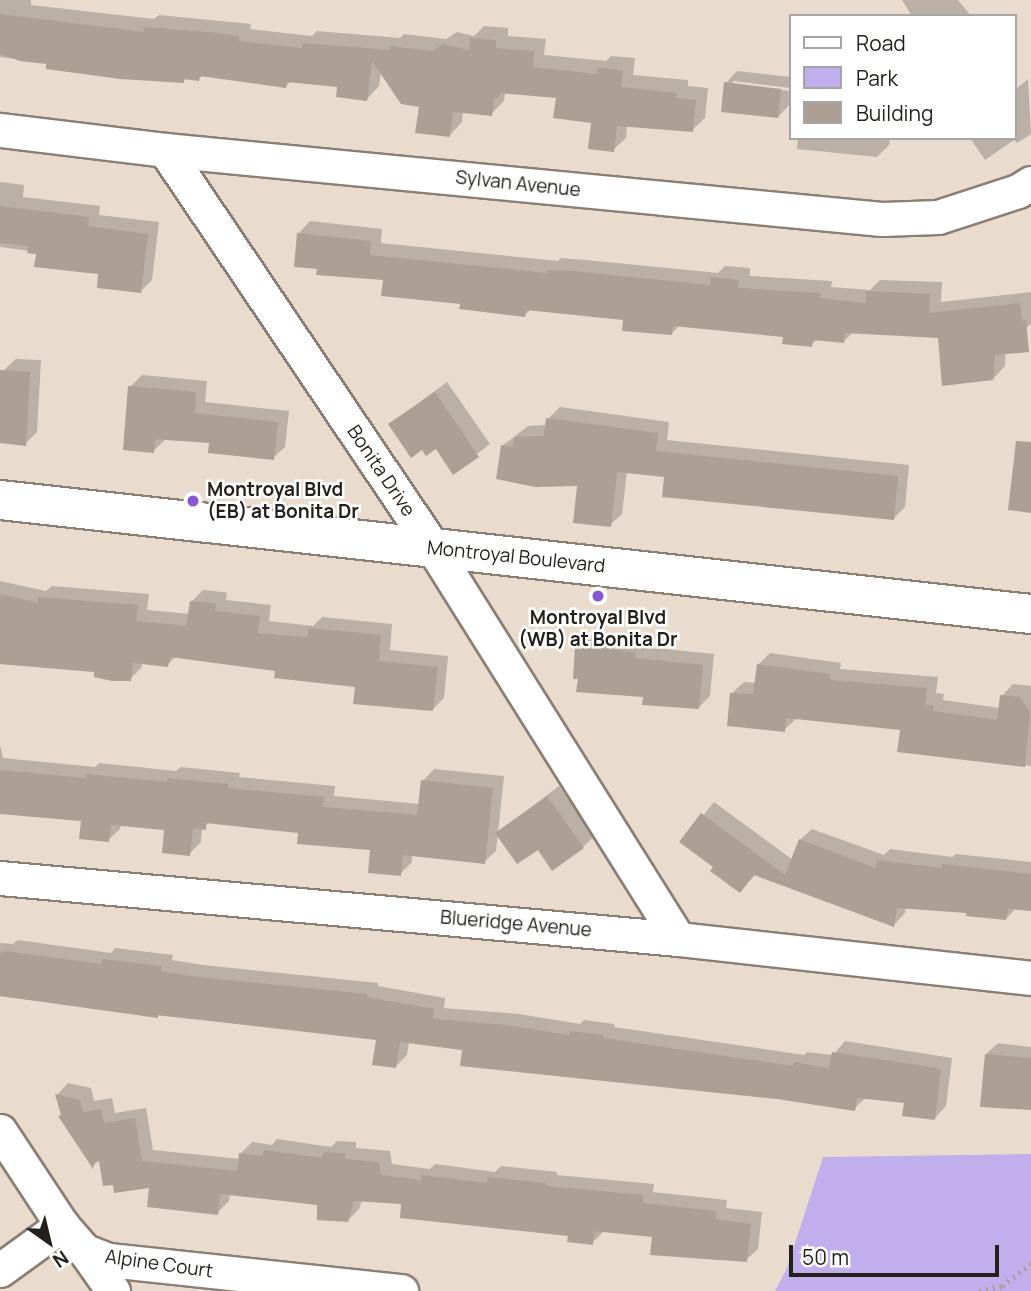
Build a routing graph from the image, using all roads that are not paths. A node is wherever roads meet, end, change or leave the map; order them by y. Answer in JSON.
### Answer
{"nodes":[{"id":1,"x":0,"y":130,"type":"edge"},
{"id":2,"x":165,"y":149,"type":"junction"},
{"id":3,"x":1031,"y":183,"type":"edge"},
{"id":4,"x":0,"y":500,"type":"edge"},
{"id":5,"x":433,"y":548,"type":"junction"},
{"id":6,"x":1031,"y":614,"type":"edge"},
{"id":7,"x":0,"y":878,"type":"edge"},
{"id":8,"x":678,"y":939,"type":"junction"},
{"id":9,"x":1031,"y":978,"type":"edge"},
{"id":10,"x":0,"y":1131,"type":"edge"},
{"id":11,"x":62,"y":1225,"type":"junction"},
{"id":12,"x":85,"y":1251,"type":"junction"},
{"id":13,"x":0,"y":1270,"type":"edge"},
{"id":14,"x":113,"y":1291,"type":"edge"},
{"id":15,"x":401,"y":1291,"type":"edge"}],
"edges":[{"from":1,"to":2,"type":"street","name":"Sylvan Avenue"},
{"from":2,"to":3,"type":"street","name":"Sylvan Avenue"},
{"from":2,"to":5,"type":"street","name":"Bonita Drive"},
{"from":4,"to":5,"type":"street","name":"Montroyal Boulevard"},
{"from":5,"to":6,"type":"street","name":"Montroyal Boulevard"},
{"from":5,"to":8,"type":"street","name":"Bonita Drive"},
{"from":7,"to":8,"type":"street","name":"Blueridge Avenue"},
{"from":8,"to":9,"type":"street","name":"Blueridge Avenue"},
{"from":10,"to":11,"type":"street"},
{"from":11,"to":12,"type":"street"},
{"from":11,"to":13,"type":"street"},
{"from":12,"to":14,"type":"street"},
{"from":12,"to":15,"type":"street","name":"Alpine Court"}]}
